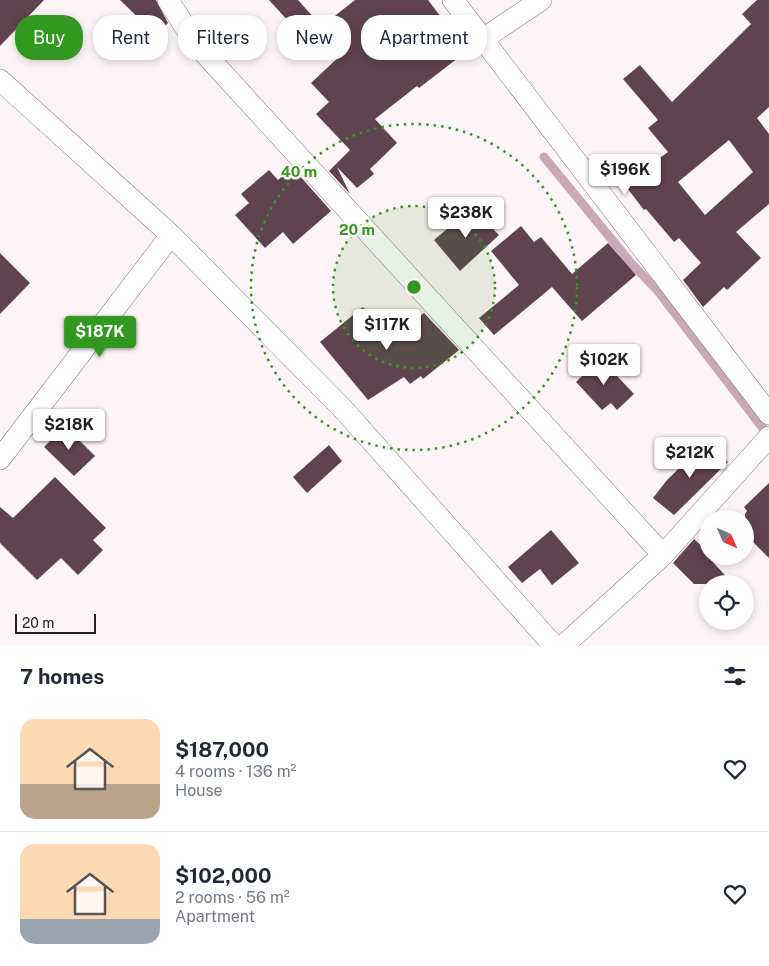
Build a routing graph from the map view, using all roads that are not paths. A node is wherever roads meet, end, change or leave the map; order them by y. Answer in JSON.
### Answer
{"nodes":[{"id":1,"x":168,"y":0,"type":"edge"},
{"id":2,"x":453,"y":0,"type":"edge"},
{"id":3,"x":541,"y":0,"type":"edge"},
{"id":4,"x":465,"y":15,"type":"edge"},
{"id":5,"x":487,"y":36,"type":"edge"},
{"id":6,"x":487,"y":44,"type":"edge"},
{"id":7,"x":0,"y":80,"type":"edge"},
{"id":8,"x":170,"y":235,"type":"junction"},
{"id":9,"x":769,"y":414,"type":"edge"},
{"id":10,"x":769,"y":437,"type":"edge"},
{"id":11,"x":0,"y":459,"type":"edge"},
{"id":12,"x":663,"y":555,"type":"junction"},
{"id":13,"x":554,"y":646,"type":"edge"},
{"id":14,"x":564,"y":646,"type":"edge"}],
"edges":[{"from":1,"to":12,"type":"street"},
{"from":2,"to":4,"type":"street"},
{"from":3,"to":5,"type":"street"},
{"from":6,"to":9,"type":"street"},
{"from":7,"to":8,"type":"street"},
{"from":8,"to":11,"type":"street"},
{"from":8,"to":13,"type":"street"},
{"from":10,"to":12,"type":"street"},
{"from":12,"to":14,"type":"street"}]}
